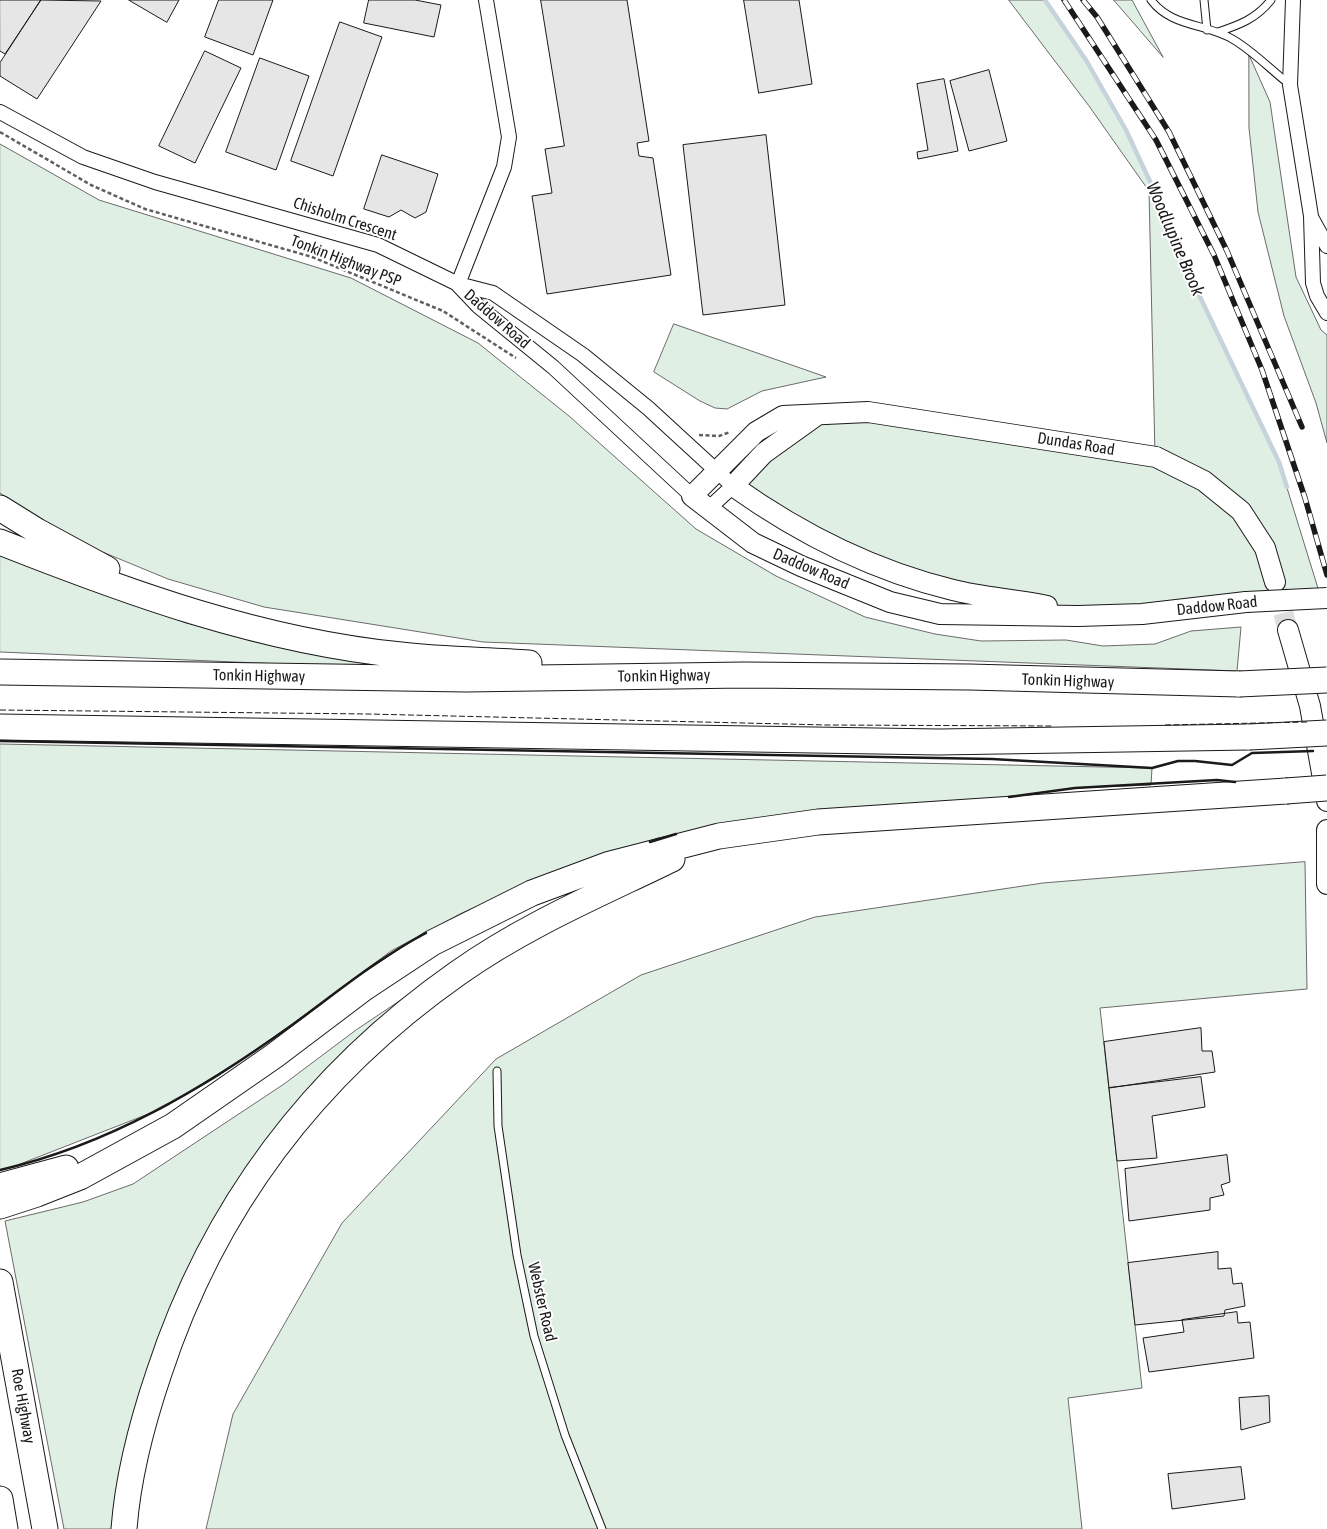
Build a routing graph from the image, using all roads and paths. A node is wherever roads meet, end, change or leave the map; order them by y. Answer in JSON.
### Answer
{"nodes":[{"id":1,"x":486,"y":0,"type":"edge"},
{"id":2,"x":1151,"y":0,"type":"edge"},
{"id":3,"x":1204,"y":0,"type":"edge"},
{"id":4,"x":1271,"y":0,"type":"edge"},
{"id":5,"x":1293,"y":0,"type":"edge"},
{"id":6,"x":1207,"y":30,"type":"junction"},
{"id":7,"x":1218,"y":32,"type":"junction"},
{"id":8,"x":1290,"y":84,"type":"junction"},
{"id":9,"x":0,"y":112,"type":"edge"},
{"id":10,"x":0,"y":132,"type":"edge"},
{"id":11,"x":1311,"y":216,"type":"junction"},
{"id":12,"x":1327,"y":246,"type":"edge"},
{"id":13,"x":458,"y":284,"type":"junction"},
{"id":14,"x":1327,"y":313,"type":"edge"},
{"id":15,"x":519,"y":360,"type":"dead end"},
{"id":16,"x":817,"y":415,"type":"junction"},
{"id":17,"x":694,"y":430,"type":"dead end"},
{"id":18,"x":737,"y":430,"type":"dead end"},
{"id":19,"x":717,"y":471,"type":"junction"},
{"id":20,"x":733,"y":486,"type":"junction"},
{"id":21,"x":692,"y":496,"type":"junction"},
{"id":22,"x":0,"y":508,"type":"edge"},
{"id":23,"x":707,"y":510,"type":"junction"},
{"id":24,"x":0,"y":542,"type":"edge"},
{"id":25,"x":1274,"y":582,"type":"tunnel mouth"},
{"id":26,"x":1327,"y":598,"type":"edge"},
{"id":27,"x":1078,"y":616,"type":"junction"},
{"id":28,"x":261,"y":630,"type":"junction"},
{"id":29,"x":1288,"y":630,"type":"tunnel mouth"},
{"id":30,"x":0,"y":672,"type":"edge"},
{"id":31,"x":744,"y":675,"type":"junction"},
{"id":32,"x":1327,"y":680,"type":"edge"},
{"id":33,"x":0,"y":727,"type":"edge"},
{"id":34,"x":1327,"y":733,"type":"edge"},
{"id":35,"x":1327,"y":788,"type":"edge"},
{"id":36,"x":1327,"y":801,"type":"edge"},
{"id":37,"x":1327,"y":830,"type":"edge"},
{"id":38,"x":719,"y":836,"type":"junction"},
{"id":39,"x":1327,"y":884,"type":"edge"},
{"id":40,"x":497,"y":1071,"type":"dead end"},
{"id":41,"x":2,"y":1196,"type":"edge"},
{"id":42,"x":0,"y":1282,"type":"edge"},
{"id":43,"x":32,"y":1460,"type":"junction"},
{"id":44,"x":0,"y":1499,"type":"edge"},
{"id":45,"x":5,"y":1529,"type":"edge"},
{"id":46,"x":34,"y":1529,"type":"edge"},
{"id":47,"x":45,"y":1529,"type":"edge"},
{"id":48,"x":124,"y":1529,"type":"edge"},
{"id":49,"x":602,"y":1529,"type":"edge"}],
"edges":[{"from":1,"to":13,"type":"street"},
{"from":2,"to":6,"type":"lane"},
{"from":3,"to":6,"type":"lane"},
{"from":4,"to":7,"type":"lane"},
{"from":5,"to":8,"type":"street"},
{"from":6,"to":7,"type":"lane"},
{"from":7,"to":8,"type":"lane"},
{"from":8,"to":11,"type":"street"},
{"from":9,"to":13,"type":"street","name":"Chisholm Crescent"},
{"from":10,"to":15,"type":"path","name":"Tonkin Highway PSP"},
{"from":11,"to":12,"type":"street"},
{"from":11,"to":14,"type":"street"},
{"from":13,"to":19,"type":"street","name":"Daddow Road"},
{"from":13,"to":21,"type":"street","name":"Daddow Road"},
{"from":16,"to":19,"type":"main road","name":"Dundas Road"},
{"from":16,"to":20,"type":"main road"},
{"from":16,"to":25,"type":"main road","name":"Dundas Road"},
{"from":17,"to":18,"type":"path"},
{"from":19,"to":20,"type":"street","name":"Daddow Road"},
{"from":19,"to":21,"type":"main road","name":"Dundas Road"},
{"from":20,"to":23,"type":"street"},
{"from":20,"to":27,"type":"main road","name":"Daddow Road"},
{"from":21,"to":23,"type":"main road","name":"Daddow Road"},
{"from":22,"to":28,"type":"highway"},
{"from":23,"to":27,"type":"main road","name":"Daddow Road"},
{"from":24,"to":28,"type":"highway"},
{"from":26,"to":27,"type":"main road","name":"Daddow Road","bridge":true},
{"from":28,"to":31,"type":"highway"},
{"from":29,"to":36,"type":"main road"},
{"from":30,"to":31,"type":"highway","name":"Tonkin Highway"},
{"from":31,"to":32,"type":"highway","name":"Tonkin Highway","bridge":true},
{"from":33,"to":34,"type":"highway","bridge":true},
{"from":35,"to":38,"type":"highway","bridge":true},
{"from":37,"to":39,"type":"main road"},
{"from":38,"to":41,"type":"highway"},
{"from":38,"to":48,"type":"highway"},
{"from":40,"to":49,"type":"lane","name":"Webster Road"},
{"from":42,"to":43,"type":"highway","name":"Roe Highway"},
{"from":43,"to":46,"type":"highway"},
{"from":43,"to":47,"type":"highway","name":"Roe Highway"},
{"from":44,"to":45,"type":"highway"}]}
